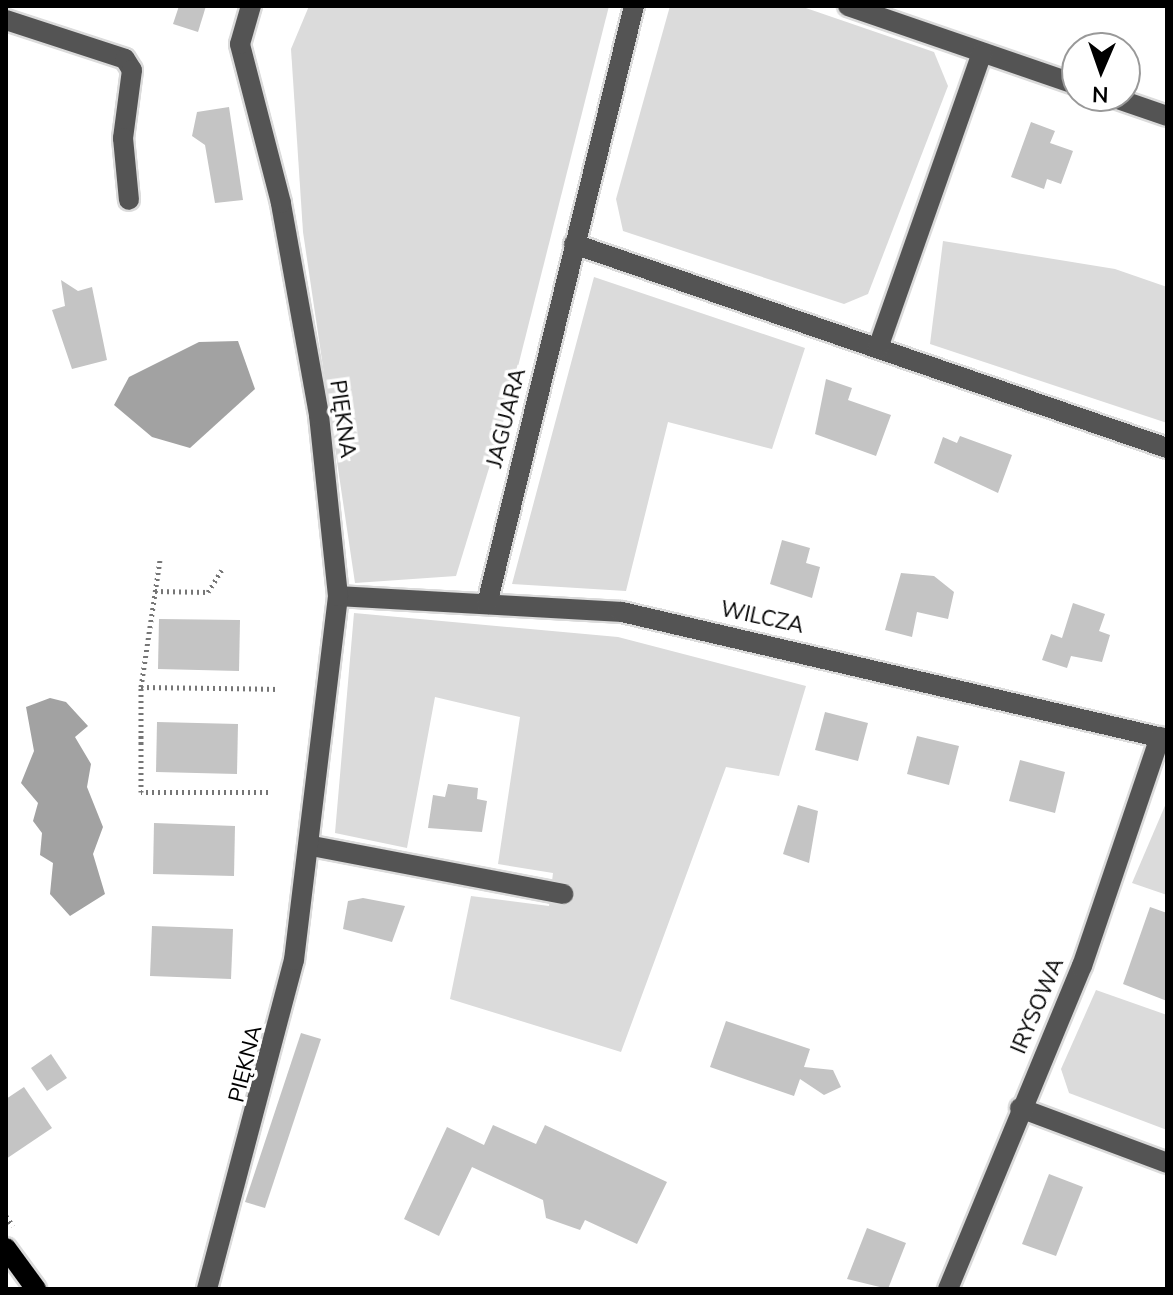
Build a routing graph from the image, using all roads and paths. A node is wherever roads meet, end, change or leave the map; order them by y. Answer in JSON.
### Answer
{"nodes":[{"id":1,"x":251,"y":6,"type":"edge"},
{"id":2,"x":634,"y":6,"type":"edge"},
{"id":3,"x":848,"y":6,"type":"edge"},
{"id":4,"x":6,"y":20,"type":"edge"},
{"id":5,"x":982,"y":53,"type":"junction"},
{"id":6,"x":1061,"y":80,"type":"edge"},
{"id":7,"x":1141,"y":107,"type":"edge"},
{"id":8,"x":1167,"y":116,"type":"edge"},
{"id":9,"x":129,"y":200,"type":"dead end"},
{"id":10,"x":574,"y":244,"type":"junction"},
{"id":11,"x":878,"y":348,"type":"junction"},
{"id":12,"x":1167,"y":448,"type":"edge"},
{"id":13,"x":160,"y":560,"type":"dead end"},
{"id":14,"x":222,"y":570,"type":"dead end"},
{"id":15,"x":155,"y":591,"type":"junction"},
{"id":16,"x":338,"y":596,"type":"junction"},
{"id":17,"x":487,"y":604,"type":"junction"},
{"id":18,"x":141,"y":687,"type":"junction"},
{"id":19,"x":278,"y":689,"type":"dead end"},
{"id":20,"x":1164,"y":738,"type":"edge"},
{"id":21,"x":268,"y":792,"type":"dead end"},
{"id":22,"x":312,"y":846,"type":"junction"},
{"id":23,"x":563,"y":894,"type":"dead end"},
{"id":24,"x":1020,"y":1108,"type":"junction"},
{"id":25,"x":1167,"y":1163,"type":"edge"},
{"id":26,"x":6,"y":1248,"type":"edge"},
{"id":27,"x":36,"y":1289,"type":"edge"},
{"id":28,"x":207,"y":1289,"type":"edge"},
{"id":29,"x":948,"y":1289,"type":"edge"}],
"edges":[{"from":1,"to":16,"type":"street","name":"PIĘKNA"},
{"from":2,"to":10,"type":"street","name":"JAGUARA"},
{"from":3,"to":5,"type":"street"},
{"from":4,"to":9,"type":"street"},
{"from":5,"to":6,"type":"street"},
{"from":5,"to":11,"type":"street"},
{"from":7,"to":8,"type":"street"},
{"from":10,"to":11,"type":"street"},
{"from":10,"to":17,"type":"street","name":"JAGUARA"},
{"from":11,"to":12,"type":"street"},
{"from":13,"to":15,"type":"path"},
{"from":14,"to":15,"type":"path"},
{"from":15,"to":18,"type":"path"},
{"from":16,"to":17,"type":"street","name":"WILCZA"},
{"from":16,"to":22,"type":"street","name":"PIĘKNA"},
{"from":17,"to":20,"type":"street","name":"WILCZA"},
{"from":18,"to":19,"type":"path"},
{"from":18,"to":21,"type":"path"},
{"from":20,"to":24,"type":"street","name":"IRYSOWA"},
{"from":22,"to":23,"type":"street"},
{"from":22,"to":28,"type":"street","name":"PIĘKNA"},
{"from":24,"to":25,"type":"street"},
{"from":24,"to":29,"type":"street","name":"IRYSOWA"},
{"from":26,"to":27,"type":"main road"}]}
